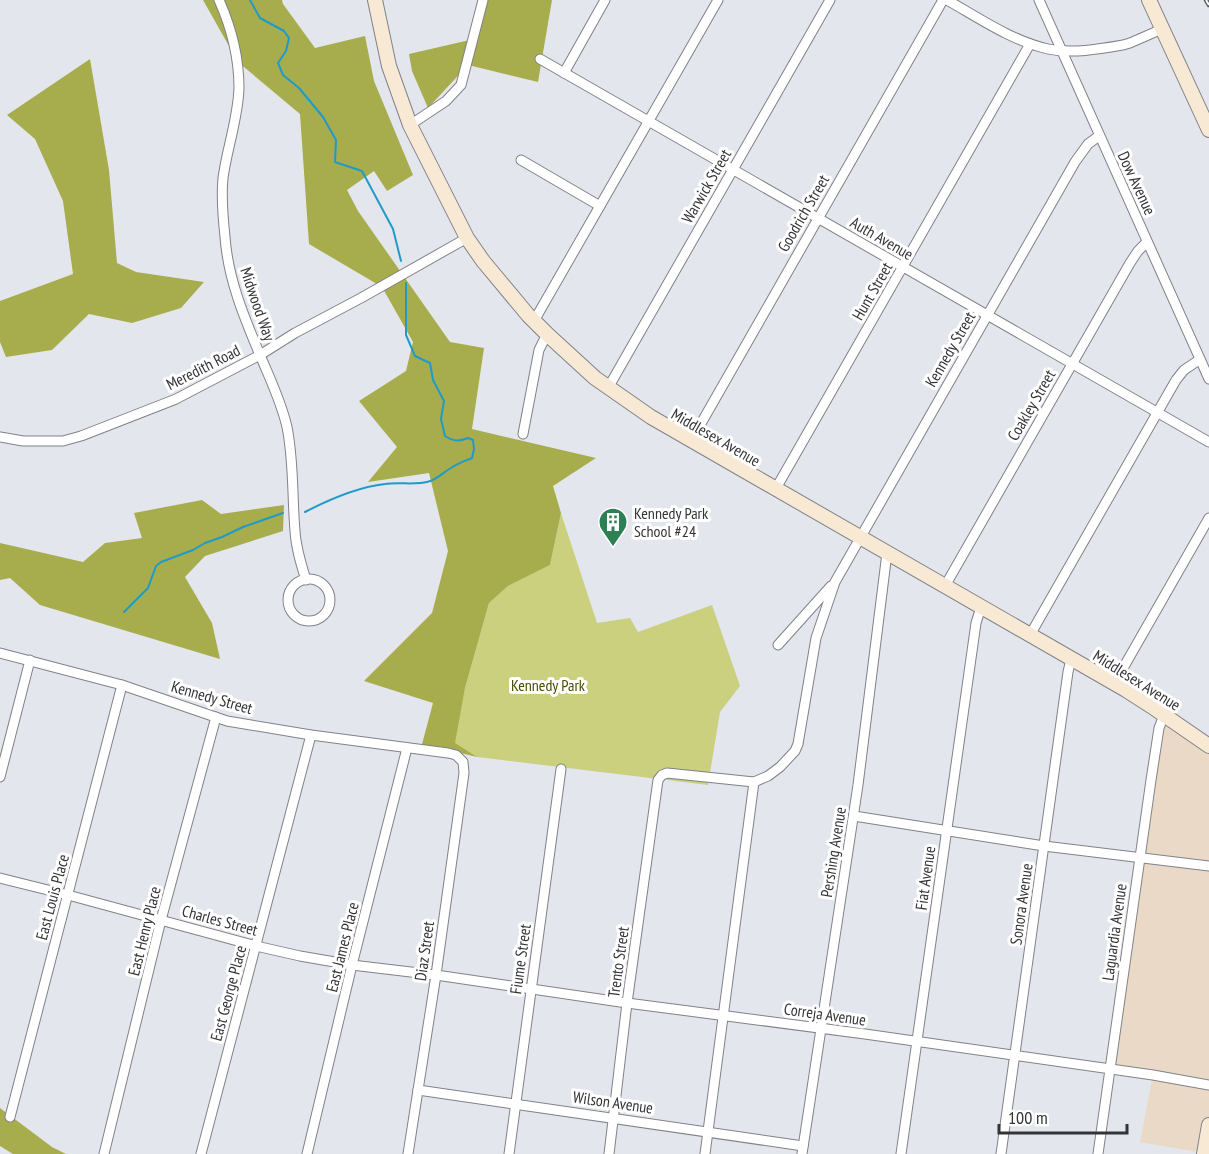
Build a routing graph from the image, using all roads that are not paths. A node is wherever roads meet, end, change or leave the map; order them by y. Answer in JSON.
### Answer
{"nodes":[{"id":1,"x":219,"y":0,"type":"edge"},
{"id":2,"x":375,"y":0,"type":"edge"},
{"id":3,"x":483,"y":0,"type":"edge"},
{"id":4,"x":605,"y":0,"type":"edge"},
{"id":5,"x":718,"y":0,"type":"edge"},
{"id":6,"x":830,"y":0,"type":"edge"},
{"id":7,"x":945,"y":0,"type":"edge"},
{"id":8,"x":1039,"y":0,"type":"edge"},
{"id":9,"x":1149,"y":0,"type":"edge"},
{"id":10,"x":1162,"y":29,"type":"junction"},
{"id":11,"x":1030,"y":44,"type":"junction"},
{"id":12,"x":1062,"y":50,"type":"junction"},
{"id":13,"x":540,"y":59,"type":"dead end"},
{"id":14,"x":564,"y":73,"type":"junction"},
{"id":15,"x":648,"y":122,"type":"junction"},
{"id":16,"x":410,"y":125,"type":"junction"},
{"id":17,"x":1209,"y":130,"type":"edge"},
{"id":18,"x":1099,"y":136,"type":"junction"},
{"id":19,"x":520,"y":160,"type":"dead end"},
{"id":20,"x":733,"y":170,"type":"junction"},
{"id":21,"x":600,"y":206,"type":"junction"},
{"id":22,"x":818,"y":218,"type":"junction"},
{"id":23,"x":467,"y":238,"type":"junction"},
{"id":24,"x":1147,"y":242,"type":"junction"},
{"id":25,"x":903,"y":267,"type":"junction"},
{"id":26,"x":987,"y":315,"type":"junction"},
{"id":27,"x":534,"y":321,"type":"junction"},
{"id":28,"x":547,"y":334,"type":"junction"},
{"id":29,"x":260,"y":355,"type":"junction"},
{"id":30,"x":1199,"y":360,"type":"junction"},
{"id":31,"x":1072,"y":364,"type":"junction"},
{"id":32,"x":1209,"y":379,"type":"edge"},
{"id":33,"x":608,"y":388,"type":"junction"},
{"id":34,"x":1157,"y":412,"type":"junction"},
{"id":35,"x":523,"y":434,"type":"dead end"},
{"id":36,"x":0,"y":437,"type":"edge"},
{"id":37,"x":691,"y":441,"type":"junction"},
{"id":38,"x":1209,"y":442,"type":"edge"},
{"id":39,"x":775,"y":490,"type":"junction"},
{"id":40,"x":1209,"y":518,"type":"edge"},
{"id":41,"x":859,"y":537,"type":"junction"},
{"id":42,"x":887,"y":553,"type":"junction"},
{"id":43,"x":306,"y":580,"type":"junction"},
{"id":44,"x":835,"y":582,"type":"junction"},
{"id":45,"x":945,"y":586,"type":"junction"},
{"id":46,"x":981,"y":607,"type":"junction"},
{"id":47,"x":1030,"y":635,"type":"junction"},
{"id":48,"x":778,"y":645,"type":"dead end"},
{"id":49,"x":0,"y":653,"type":"edge"},
{"id":50,"x":1071,"y":659,"type":"junction"},
{"id":51,"x":30,"y":660,"type":"junction"},
{"id":52,"x":1114,"y":684,"type":"junction"},
{"id":53,"x":123,"y":685,"type":"junction"},
{"id":54,"x":1164,"y":715,"type":"junction"},
{"id":55,"x":216,"y":717,"type":"junction"},
{"id":56,"x":311,"y":735,"type":"junction"},
{"id":57,"x":1209,"y":746,"type":"edge"},
{"id":58,"x":407,"y":748,"type":"junction"},
{"id":59,"x":456,"y":755,"type":"joint"},
{"id":60,"x":561,"y":769,"type":"dead end"},
{"id":61,"x":0,"y":777,"type":"edge"},
{"id":62,"x":754,"y":782,"type":"junction"},
{"id":63,"x":854,"y":816,"type":"junction"},
{"id":64,"x":947,"y":830,"type":"junction"},
{"id":65,"x":1044,"y":846,"type":"junction"},
{"id":66,"x":1139,"y":858,"type":"junction"},
{"id":67,"x":1209,"y":866,"type":"edge"},
{"id":68,"x":0,"y":878,"type":"edge"},
{"id":69,"x":68,"y":895,"type":"junction"},
{"id":70,"x":161,"y":920,"type":"junction"},
{"id":71,"x":256,"y":945,"type":"junction"},
{"id":72,"x":352,"y":965,"type":"junction"},
{"id":73,"x":436,"y":975,"type":"junction"},
{"id":74,"x":531,"y":988,"type":"junction"},
{"id":75,"x":627,"y":1003,"type":"junction"},
{"id":76,"x":724,"y":1015,"type":"junction"},
{"id":77,"x":820,"y":1029,"type":"junction"},
{"id":78,"x":917,"y":1042,"type":"junction"},
{"id":79,"x":1015,"y":1056,"type":"junction"},
{"id":80,"x":1111,"y":1070,"type":"junction"},
{"id":81,"x":1209,"y":1085,"type":"edge"},
{"id":82,"x":418,"y":1090,"type":"junction"},
{"id":83,"x":517,"y":1103,"type":"junction"},
{"id":84,"x":10,"y":1117,"type":"dead end"},
{"id":85,"x":615,"y":1118,"type":"junction"},
{"id":86,"x":1209,"y":1125,"type":"edge"},
{"id":87,"x":708,"y":1131,"type":"junction"},
{"id":88,"x":802,"y":1150,"type":"edge"},
{"id":89,"x":104,"y":1154,"type":"edge"},
{"id":90,"x":201,"y":1154,"type":"edge"},
{"id":91,"x":307,"y":1154,"type":"edge"},
{"id":92,"x":408,"y":1154,"type":"edge"},
{"id":93,"x":509,"y":1154,"type":"edge"},
{"id":94,"x":609,"y":1154,"type":"edge"},
{"id":95,"x":705,"y":1154,"type":"edge"},
{"id":96,"x":901,"y":1154,"type":"edge"},
{"id":97,"x":1000,"y":1154,"type":"edge"},
{"id":98,"x":1098,"y":1154,"type":"edge"},
{"id":99,"x":1204,"y":1154,"type":"edge"}],
"edges":[{"from":1,"to":29,"type":"street","name":"Midwood Way"},
{"from":2,"to":16,"type":"street","name":"Middlesex Avenue"},
{"from":3,"to":16,"type":"street"},
{"from":4,"to":14,"type":"street"},
{"from":5,"to":15,"type":"street"},
{"from":6,"to":20,"type":"street","name":"Warwick Street"},
{"from":7,"to":11,"type":"street"},
{"from":7,"to":22,"type":"street","name":"Goodrich Street"},
{"from":8,"to":12,"type":"street","name":"Dow Avenue"},
{"from":9,"to":10,"type":"street"},
{"from":10,"to":12,"type":"street"},
{"from":10,"to":17,"type":"street"},
{"from":11,"to":12,"type":"street"},
{"from":11,"to":25,"type":"street","name":"Hunt Street"},
{"from":12,"to":18,"type":"street","name":"Dow Avenue"},
{"from":13,"to":14,"type":"street","name":"Auth Avenue"},
{"from":14,"to":15,"type":"street","name":"Auth Avenue"},
{"from":15,"to":20,"type":"street","name":"Auth Avenue"},
{"from":15,"to":21,"type":"street"},
{"from":16,"to":23,"type":"street","name":"Middlesex Avenue"},
{"from":18,"to":24,"type":"street","name":"Dow Avenue"},
{"from":18,"to":26,"type":"street","name":"Kennedy Street"},
{"from":19,"to":21,"type":"street"},
{"from":20,"to":22,"type":"street","name":"Auth Avenue"},
{"from":20,"to":33,"type":"street","name":"Warwick Street"},
{"from":21,"to":27,"type":"street"},
{"from":22,"to":25,"type":"street","name":"Auth Avenue"},
{"from":22,"to":37,"type":"street","name":"Goodrich Street"},
{"from":23,"to":27,"type":"street","name":"Middlesex Avenue"},
{"from":23,"to":29,"type":"street","name":"Meredith Road"},
{"from":24,"to":30,"type":"street","name":"Dow Avenue"},
{"from":24,"to":31,"type":"street","name":"Coakley Street"},
{"from":25,"to":26,"type":"street","name":"Auth Avenue"},
{"from":25,"to":39,"type":"street","name":"Hunt Street"},
{"from":26,"to":31,"type":"street","name":"Auth Avenue"},
{"from":26,"to":41,"type":"street","name":"Kennedy Street"},
{"from":27,"to":28,"type":"street","name":"Middlesex Avenue"},
{"from":28,"to":33,"type":"street","name":"Middlesex Avenue"},
{"from":28,"to":35,"type":"street"},
{"from":29,"to":36,"type":"street","name":"Meredith Road"},
{"from":29,"to":43,"type":"street","name":"Midwood Way"},
{"from":30,"to":32,"type":"street","name":"Dow Avenue"},
{"from":30,"to":34,"type":"street"},
{"from":31,"to":34,"type":"street","name":"Auth Avenue"},
{"from":31,"to":45,"type":"street","name":"Coakley Street"},
{"from":33,"to":37,"type":"street","name":"Middlesex Avenue"},
{"from":34,"to":38,"type":"street","name":"Auth Avenue"},
{"from":34,"to":47,"type":"street"},
{"from":37,"to":39,"type":"street","name":"Middlesex Avenue"},
{"from":39,"to":41,"type":"street","name":"Middlesex Avenue"},
{"from":40,"to":52,"type":"street"},
{"from":41,"to":42,"type":"street","name":"Middlesex Avenue"},
{"from":41,"to":44,"type":"street","name":"Kennedy Street"},
{"from":42,"to":45,"type":"street","name":"Middlesex Avenue"},
{"from":42,"to":63,"type":"street","name":"Pershing Avenue"},
{"from":43,"to":43,"type":"street"},
{"from":44,"to":48,"type":"street","name":"Kennedy Street"},
{"from":44,"to":62,"type":"street","name":"Kennedy Street"},
{"from":45,"to":46,"type":"street","name":"Middlesex Avenue"},
{"from":46,"to":47,"type":"street","name":"Middlesex Avenue"},
{"from":46,"to":64,"type":"street","name":"Fiat Avenue"},
{"from":47,"to":50,"type":"street","name":"Middlesex Avenue"},
{"from":49,"to":51,"type":"street","name":"Kennedy Street"},
{"from":50,"to":52,"type":"street","name":"Middlesex Avenue"},
{"from":50,"to":65,"type":"street","name":"Sonora Avenue"},
{"from":51,"to":53,"type":"street","name":"Kennedy Street"},
{"from":51,"to":61,"type":"street"},
{"from":52,"to":54,"type":"street","name":"Middlesex Avenue"},
{"from":53,"to":55,"type":"street","name":"Kennedy Street"},
{"from":53,"to":69,"type":"street","name":"East Louis Place"},
{"from":54,"to":57,"type":"street","name":"Middlesex Avenue"},
{"from":54,"to":66,"type":"street","name":"Laguardia Avenue"},
{"from":55,"to":56,"type":"street","name":"Kennedy Street"},
{"from":55,"to":70,"type":"street","name":"East Henry Place"},
{"from":56,"to":58,"type":"street","name":"Kennedy Street"},
{"from":56,"to":71,"type":"street","name":"East George Place"},
{"from":58,"to":59,"type":"street","name":"Kennedy Street"},
{"from":58,"to":72,"type":"street","name":"East James Place"},
{"from":59,"to":73,"type":"street","name":"Diaz Street"},
{"from":60,"to":74,"type":"street","name":"Fiume Street"},
{"from":62,"to":75,"type":"street","name":"Trento Street"},
{"from":62,"to":76,"type":"street"},
{"from":63,"to":64,"type":"street"},
{"from":63,"to":77,"type":"street","name":"Pershing Avenue"},
{"from":64,"to":65,"type":"street"},
{"from":64,"to":78,"type":"street","name":"Fiat Avenue"},
{"from":65,"to":66,"type":"street"},
{"from":65,"to":79,"type":"street","name":"Sonora Avenue"},
{"from":66,"to":67,"type":"street"},
{"from":66,"to":80,"type":"street","name":"Laguardia Avenue"},
{"from":68,"to":69,"type":"street","name":"Charles Street"},
{"from":69,"to":70,"type":"street","name":"Charles Street"},
{"from":69,"to":84,"type":"street","name":"East Louis Place"},
{"from":70,"to":71,"type":"street","name":"Charles Street"},
{"from":70,"to":89,"type":"street","name":"East Henry Place"},
{"from":71,"to":72,"type":"street","name":"Charles Street"},
{"from":71,"to":90,"type":"street","name":"East George Place"},
{"from":72,"to":73,"type":"street","name":"Charles Street"},
{"from":72,"to":91,"type":"street","name":"East James Place"},
{"from":73,"to":74,"type":"street","name":"Correja Avenue"},
{"from":73,"to":82,"type":"street","name":"Diaz Street"},
{"from":74,"to":75,"type":"street","name":"Correja Avenue"},
{"from":74,"to":83,"type":"street","name":"Fiume Street"},
{"from":75,"to":76,"type":"street","name":"Correja Avenue"},
{"from":75,"to":85,"type":"street","name":"Trento Street"},
{"from":76,"to":77,"type":"street","name":"Correja Avenue"},
{"from":76,"to":87,"type":"street"},
{"from":77,"to":78,"type":"street","name":"Correja Avenue"},
{"from":77,"to":88,"type":"street","name":"Pershing Avenue"},
{"from":78,"to":79,"type":"street","name":"Correja Avenue"},
{"from":78,"to":96,"type":"street","name":"Fiat Avenue"},
{"from":79,"to":80,"type":"street","name":"Correja Avenue"},
{"from":79,"to":97,"type":"street","name":"Sonora Avenue"},
{"from":80,"to":81,"type":"street","name":"Correja Avenue"},
{"from":80,"to":98,"type":"street","name":"Laguardia Avenue"},
{"from":82,"to":83,"type":"street","name":"Wilson Avenue"},
{"from":82,"to":92,"type":"street","name":"Diaz Street"},
{"from":83,"to":85,"type":"street","name":"Wilson Avenue"},
{"from":83,"to":93,"type":"street","name":"Fiume Street"},
{"from":85,"to":87,"type":"street","name":"Wilson Avenue"},
{"from":85,"to":94,"type":"street","name":"Trento Street"},
{"from":86,"to":99,"type":"street"},
{"from":87,"to":88,"type":"street","name":"Wilson Avenue"},
{"from":87,"to":95,"type":"street"}]}
